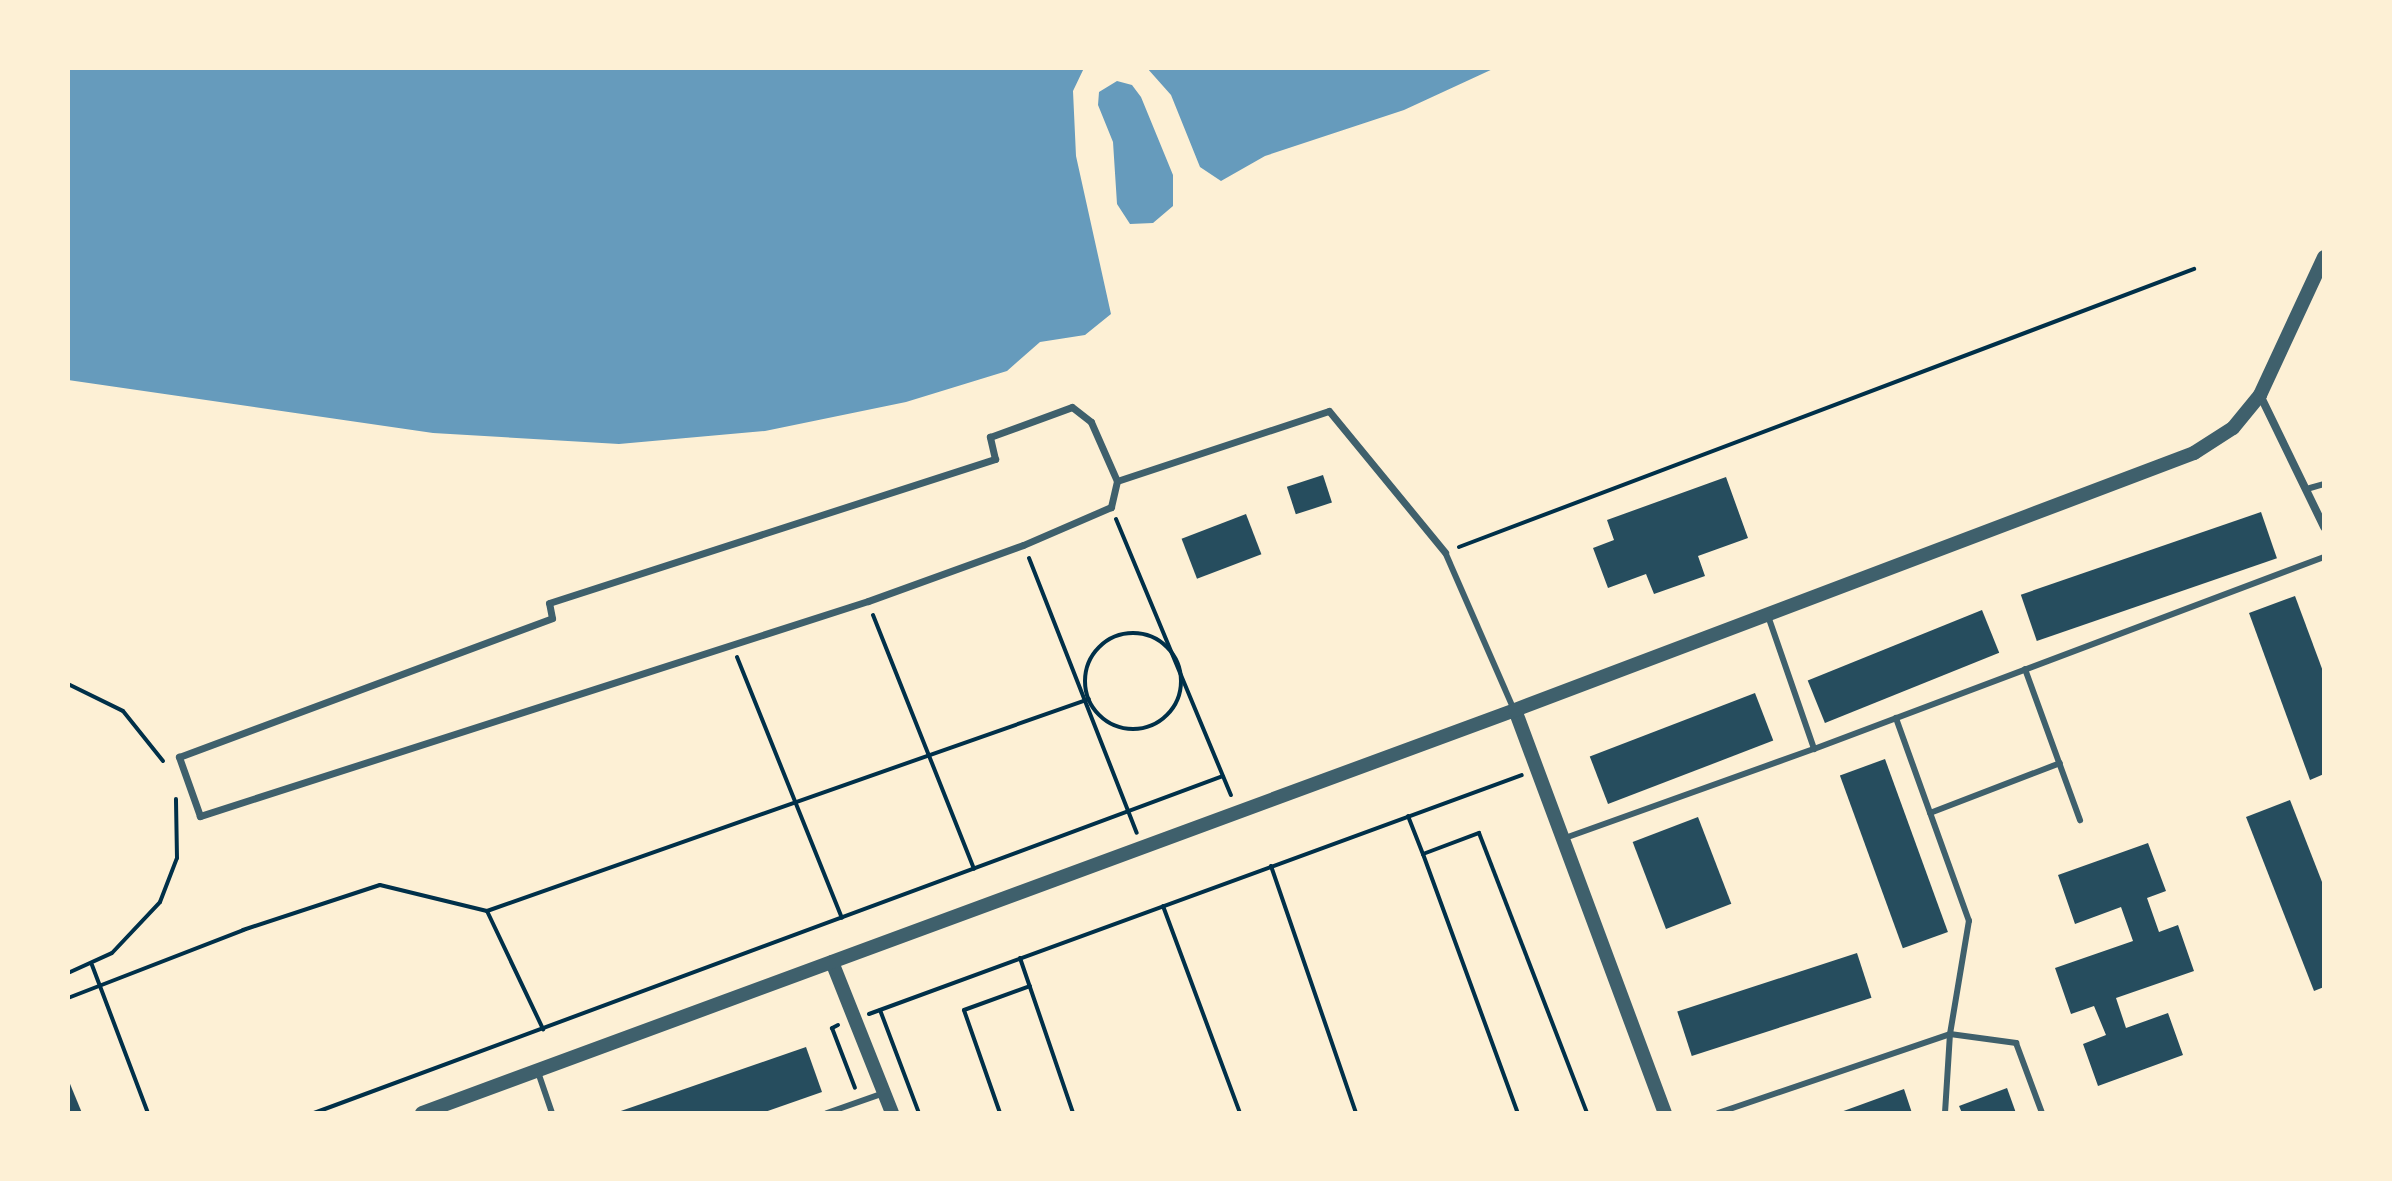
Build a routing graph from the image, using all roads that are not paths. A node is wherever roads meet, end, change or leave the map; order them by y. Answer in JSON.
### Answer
{"nodes":[{"id":1,"x":2324,"y":257,"type":"edge"},
{"id":2,"x":2260,"y":395,"type":"junction"},
{"id":3,"x":1117,"y":481,"type":"junction"},
{"id":4,"x":2324,"y":484,"type":"edge"},
{"id":5,"x":2310,"y":488,"type":"junction"},
{"id":6,"x":2324,"y":527,"type":"edge"},
{"id":7,"x":1445,"y":552,"type":"joint"},
{"id":8,"x":2324,"y":557,"type":"edge"},
{"id":9,"x":1767,"y":613,"type":"junction"},
{"id":10,"x":2025,"y":669,"type":"junction"},
{"id":11,"x":1515,"y":710,"type":"junction"},
{"id":12,"x":1896,"y":718,"type":"junction"},
{"id":13,"x":1814,"y":749,"type":"junction"},
{"id":14,"x":2060,"y":763,"type":"junction"},
{"id":15,"x":1930,"y":813,"type":"junction"},
{"id":16,"x":2080,"y":820,"type":"dead end"},
{"id":17,"x":1563,"y":839,"type":"junction"},
{"id":18,"x":832,"y":962,"type":"junction"},
{"id":19,"x":1950,"y":1034,"type":"junction"},
{"id":20,"x":537,"y":1069,"type":"junction"},
{"id":21,"x":884,"y":1092,"type":"junction"},
{"id":22,"x":422,"y":1113,"type":"edge"},
{"id":23,"x":552,"y":1113,"type":"edge"},
{"id":24,"x":827,"y":1113,"type":"edge"},
{"id":25,"x":892,"y":1113,"type":"edge"},
{"id":26,"x":1665,"y":1113,"type":"edge"},
{"id":27,"x":1718,"y":1113,"type":"edge"},
{"id":28,"x":1945,"y":1113,"type":"edge"},
{"id":29,"x":2042,"y":1113,"type":"edge"}],
"edges":[{"from":1,"to":2,"type":"street"},
{"from":2,"to":5,"type":"street"},
{"from":2,"to":9,"type":"street"},
{"from":3,"to":3,"type":"street"},
{"from":3,"to":7,"type":"street"},
{"from":4,"to":5,"type":"lane"},
{"from":5,"to":6,"type":"street"},
{"from":7,"to":11,"type":"lane"},
{"from":8,"to":10,"type":"lane"},
{"from":9,"to":11,"type":"street"},
{"from":9,"to":13,"type":"lane"},
{"from":10,"to":12,"type":"lane"},
{"from":10,"to":14,"type":"lane"},
{"from":11,"to":17,"type":"street"},
{"from":11,"to":18,"type":"street"},
{"from":12,"to":13,"type":"lane"},
{"from":12,"to":15,"type":"lane"},
{"from":13,"to":17,"type":"lane"},
{"from":14,"to":15,"type":"lane"},
{"from":14,"to":16,"type":"lane"},
{"from":15,"to":19,"type":"lane"},
{"from":17,"to":26,"type":"street"},
{"from":18,"to":20,"type":"street"},
{"from":18,"to":21,"type":"street"},
{"from":19,"to":27,"type":"lane"},
{"from":19,"to":28,"type":"lane"},
{"from":19,"to":29,"type":"lane"},
{"from":20,"to":22,"type":"street"},
{"from":20,"to":23,"type":"lane"},
{"from":21,"to":24,"type":"lane"},
{"from":21,"to":25,"type":"street"}]}
